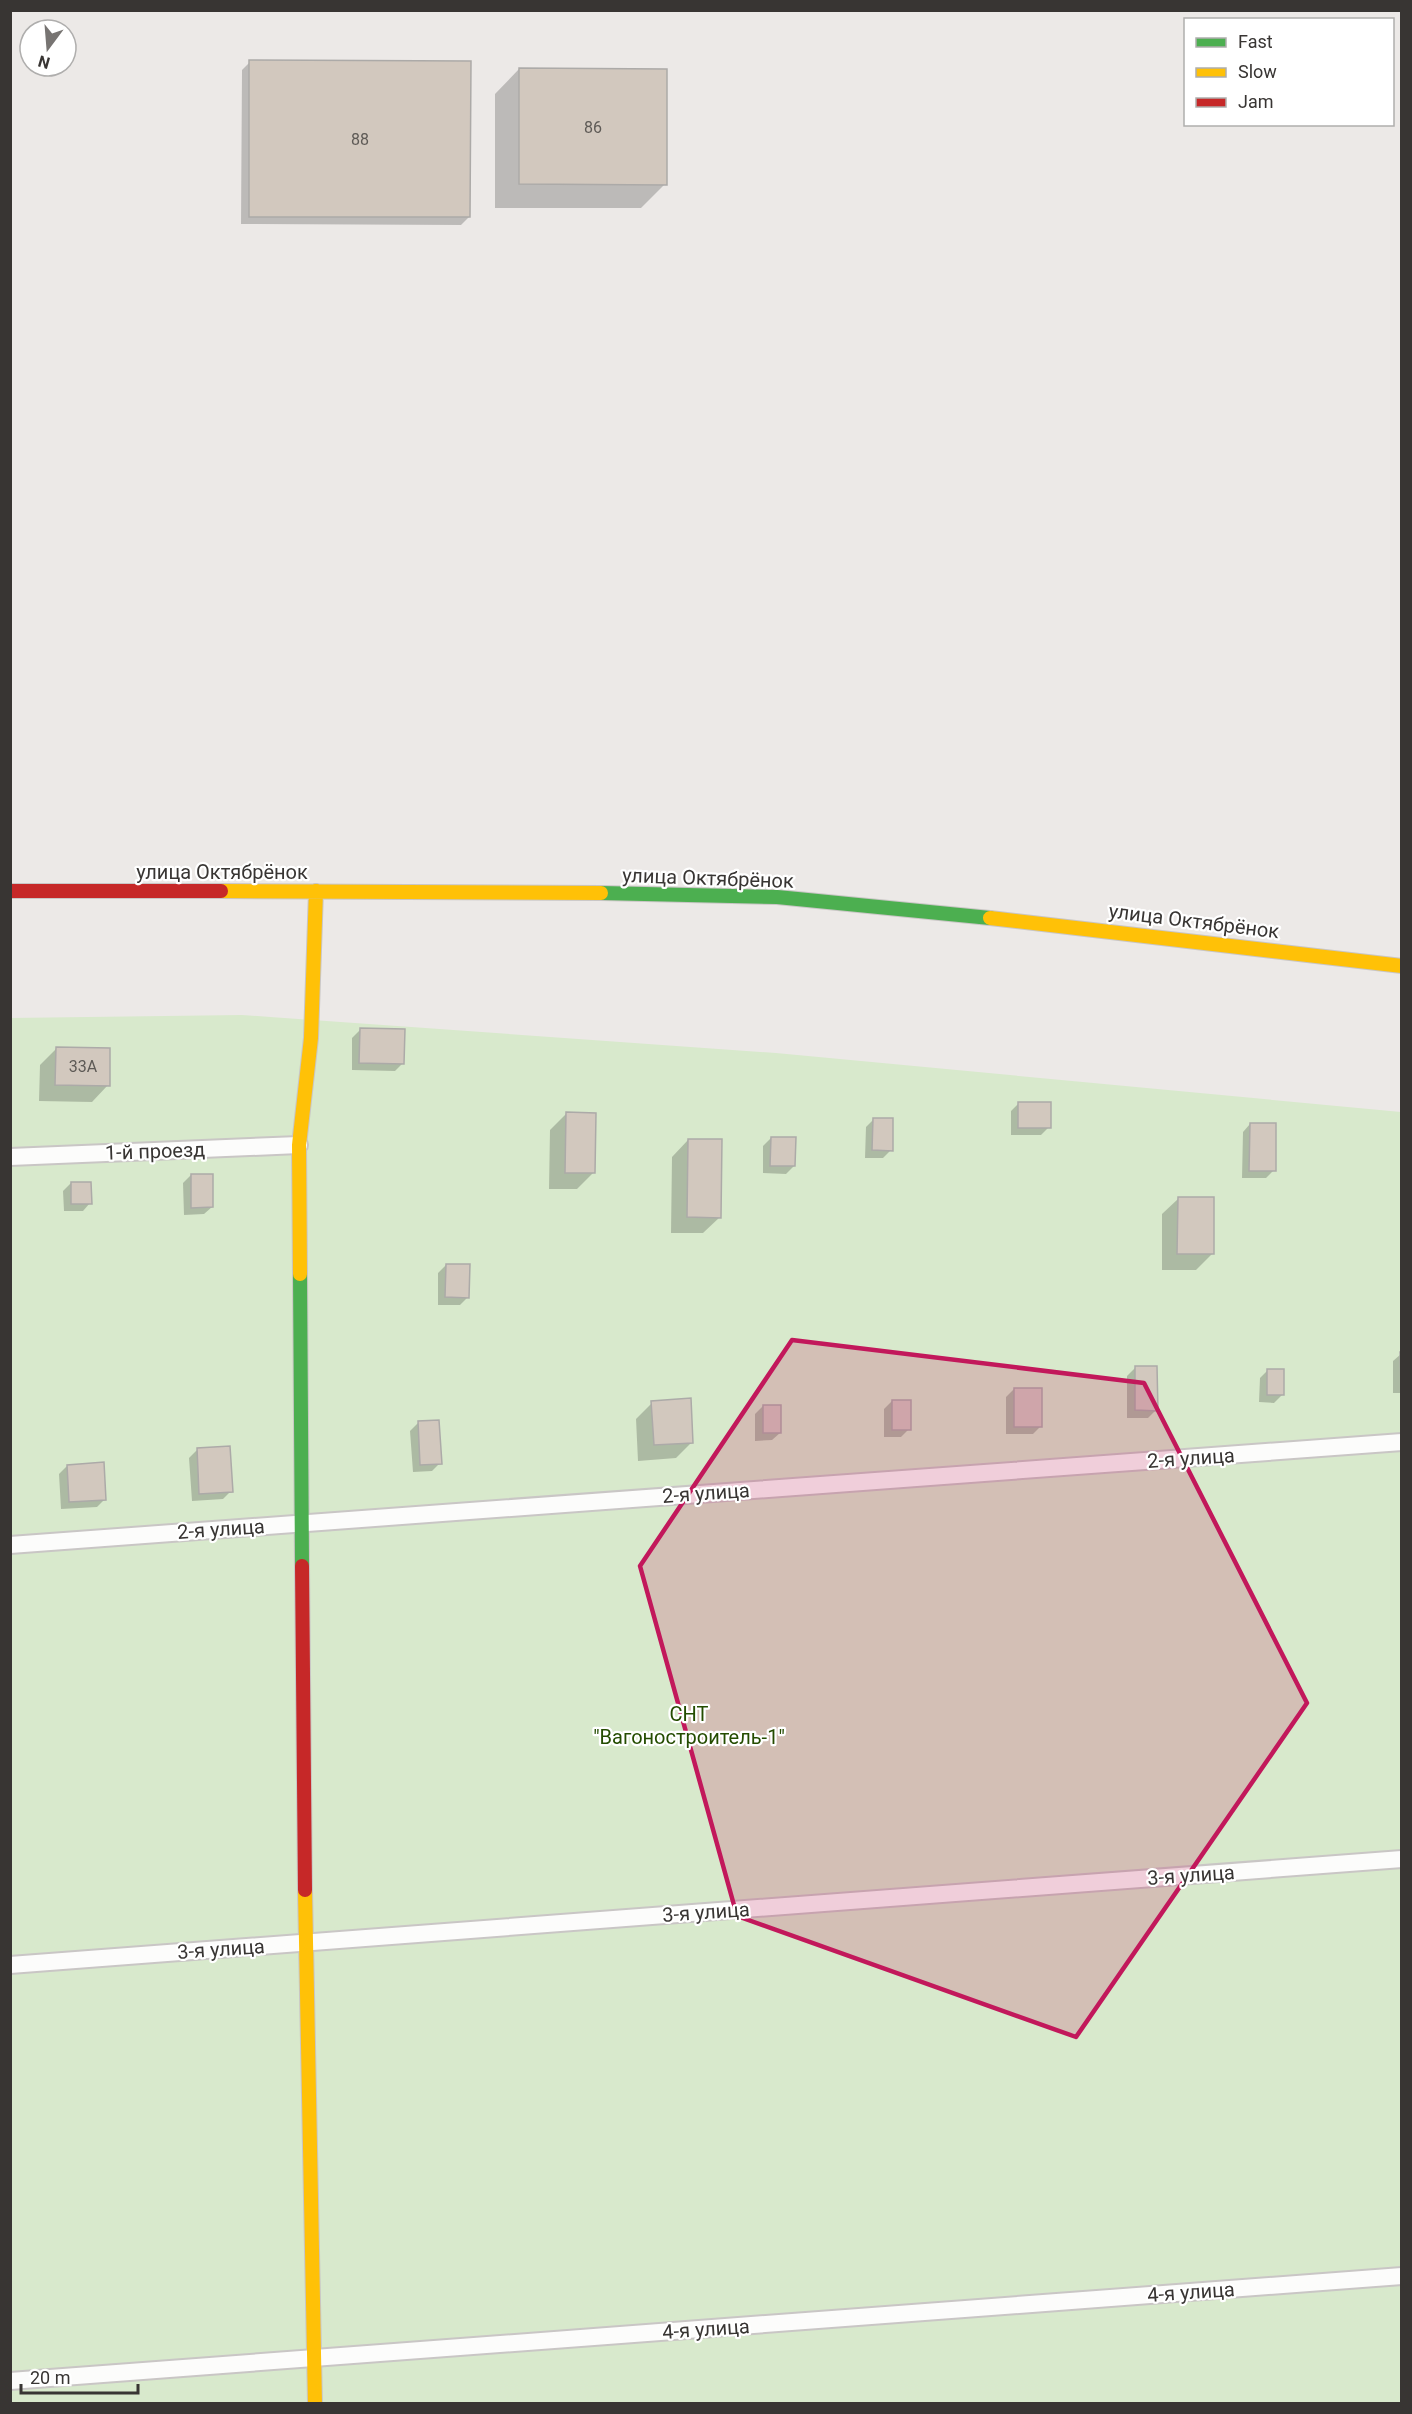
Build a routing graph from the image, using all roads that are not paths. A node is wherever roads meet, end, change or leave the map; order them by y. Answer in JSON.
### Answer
{"nodes":[{"id":1,"x":10,"y":891,"type":"edge"},
{"id":2,"x":316,"y":891,"type":"junction"},
{"id":3,"x":1401,"y":966,"type":"edge"},
{"id":4,"x":299,"y":1145,"type":"junction"},
{"id":5,"x":10,"y":1157,"type":"edge"},
{"id":6,"x":1401,"y":1442,"type":"edge"},
{"id":7,"x":302,"y":1522,"type":"junction"},
{"id":8,"x":10,"y":1545,"type":"edge"},
{"id":9,"x":1401,"y":1860,"type":"edge"},
{"id":10,"x":305,"y":1942,"type":"junction"},
{"id":11,"x":10,"y":1965,"type":"edge"},
{"id":12,"x":1401,"y":2276,"type":"edge"},
{"id":13,"x":315,"y":2359,"type":"junction"},
{"id":14,"x":10,"y":2381,"type":"edge"},
{"id":15,"x":315,"y":2403,"type":"edge"}],
"edges":[{"from":1,"to":2,"type":"street","name":"улица Октябрёнок"},
{"from":2,"to":3,"type":"street","name":"улица Октябрёнок"},
{"from":2,"to":4,"type":"street"},
{"from":4,"to":5,"type":"lane","name":"1-й проезд"},
{"from":4,"to":7,"type":"street"},
{"from":6,"to":7,"type":"lane","name":"2-я улица"},
{"from":7,"to":8,"type":"lane","name":"2-я улица"},
{"from":7,"to":10,"type":"street"},
{"from":9,"to":10,"type":"lane","name":"3-я улица"},
{"from":10,"to":11,"type":"lane","name":"3-я улица"},
{"from":10,"to":13,"type":"street"},
{"from":12,"to":13,"type":"lane","name":"4-я улица"},
{"from":13,"to":14,"type":"lane","name":"4-я улица"},
{"from":13,"to":15,"type":"street"}]}
